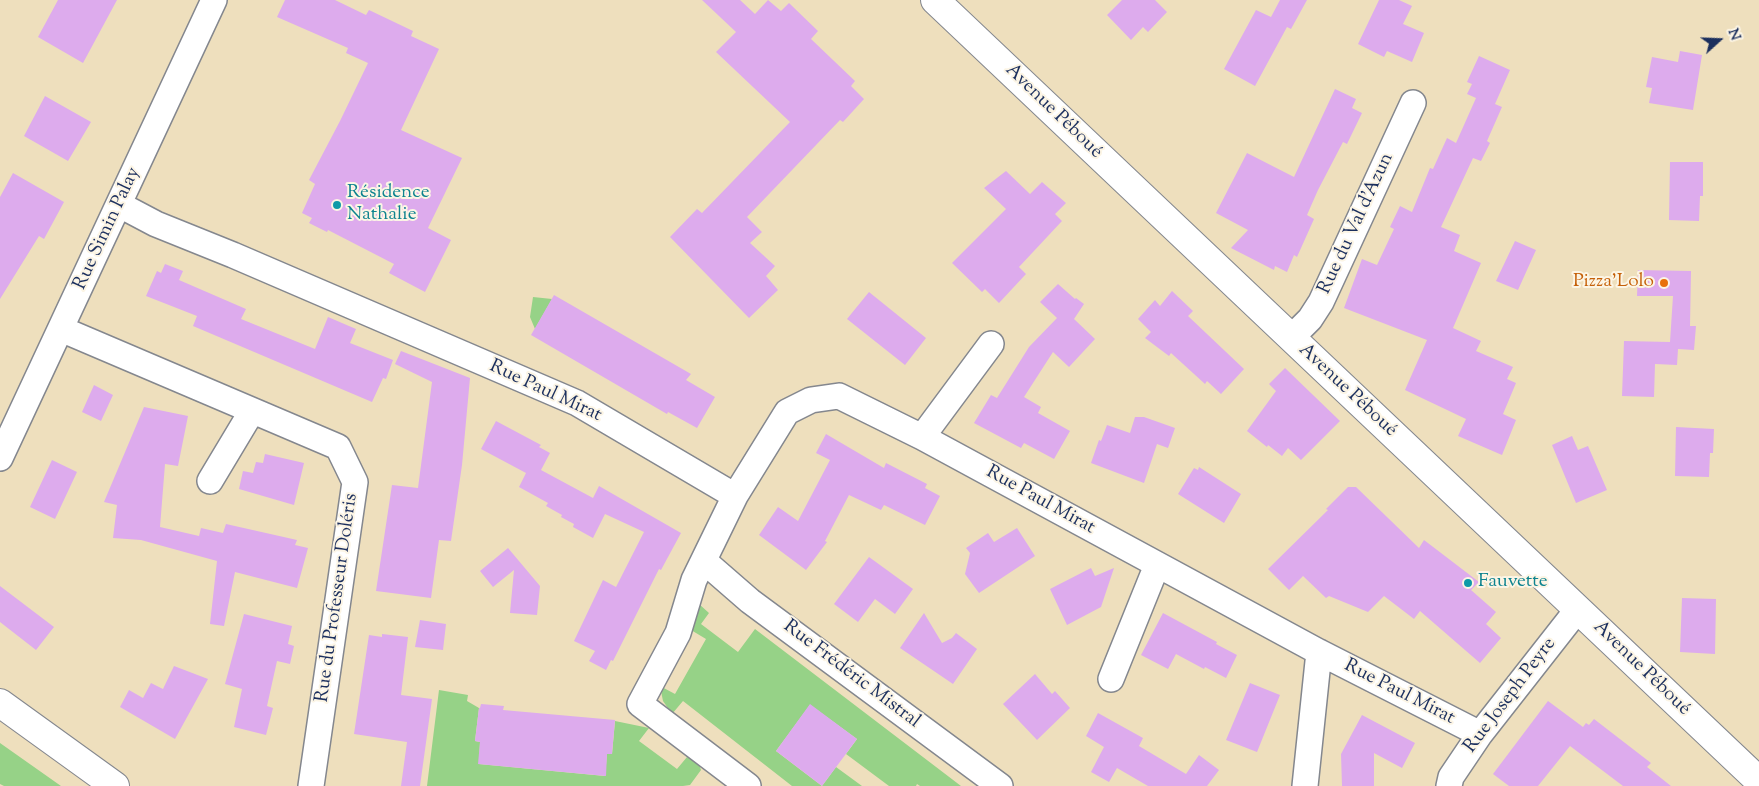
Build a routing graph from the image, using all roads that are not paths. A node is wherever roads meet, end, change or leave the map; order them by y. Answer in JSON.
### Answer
{"nodes":[{"id":1,"x":214,"y":0,"type":"edge"},
{"id":2,"x":935,"y":0,"type":"edge"},
{"id":3,"x":1413,"y":103,"type":"dead end"},
{"id":4,"x":120,"y":205,"type":"junction"},
{"id":5,"x":62,"y":328,"type":"junction"},
{"id":6,"x":1291,"y":338,"type":"junction"},
{"id":7,"x":991,"y":344,"type":"dead end"},
{"id":8,"x":252,"y":411,"type":"junction"},
{"id":9,"x":922,"y":437,"type":"junction"},
{"id":10,"x":0,"y":458,"type":"edge"},
{"id":11,"x":210,"y":481,"type":"dead end"},
{"id":12,"x":735,"y":496,"type":"junction"},
{"id":13,"x":704,"y":561,"type":"junction"},
{"id":14,"x":1158,"y":565,"type":"junction"},
{"id":15,"x":1578,"y":609,"type":"junction"},
{"id":16,"x":1319,"y":652,"type":"junction"},
{"id":17,"x":1111,"y":679,"type":"dead end"},
{"id":18,"x":0,"y":703,"type":"edge"},
{"id":19,"x":1480,"y":734,"type":"junction"},
{"id":20,"x":1759,"y":781,"type":"edge"},
{"id":21,"x":114,"y":786,"type":"edge"},
{"id":22,"x":312,"y":786,"type":"edge"},
{"id":23,"x":748,"y":786,"type":"edge"},
{"id":24,"x":1000,"y":786,"type":"edge"},
{"id":25,"x":1305,"y":786,"type":"edge"},
{"id":26,"x":1449,"y":786,"type":"edge"}],
"edges":[{"from":1,"to":4,"type":"street","name":"Rue Simin Palay"},
{"from":2,"to":6,"type":"street","name":"Avenue Péboué"},
{"from":3,"to":6,"type":"street","name":"Rue du Val d'Azun"},
{"from":4,"to":5,"type":"street","name":"Rue Simin Palay"},
{"from":4,"to":12,"type":"street","name":"Rue Paul Mirat"},
{"from":5,"to":8,"type":"street","name":"Rue du Professeur Doléris"},
{"from":5,"to":10,"type":"street","name":"Rue Simin Palay"},
{"from":6,"to":15,"type":"street","name":"Avenue Péboué"},
{"from":7,"to":9,"type":"street"},
{"from":8,"to":11,"type":"street"},
{"from":8,"to":22,"type":"street","name":"Rue du Professeur Doléris"},
{"from":9,"to":12,"type":"street","name":"Rue Paul Mirat"},
{"from":9,"to":14,"type":"street","name":"Rue Paul Mirat"},
{"from":12,"to":13,"type":"street"},
{"from":13,"to":23,"type":"street"},
{"from":13,"to":24,"type":"street","name":"Rue Frédéric Mistral"},
{"from":14,"to":16,"type":"street","name":"Rue Paul Mirat"},
{"from":14,"to":17,"type":"street"},
{"from":15,"to":19,"type":"street","name":"Rue Joseph Peyre"},
{"from":15,"to":20,"type":"street","name":"Avenue Péboué"},
{"from":16,"to":19,"type":"street","name":"Rue Paul Mirat"},
{"from":16,"to":25,"type":"street","name":"Rue Paul Mirat"},
{"from":18,"to":21,"type":"street"},
{"from":19,"to":26,"type":"street","name":"Rue Joseph Peyre"}]}
